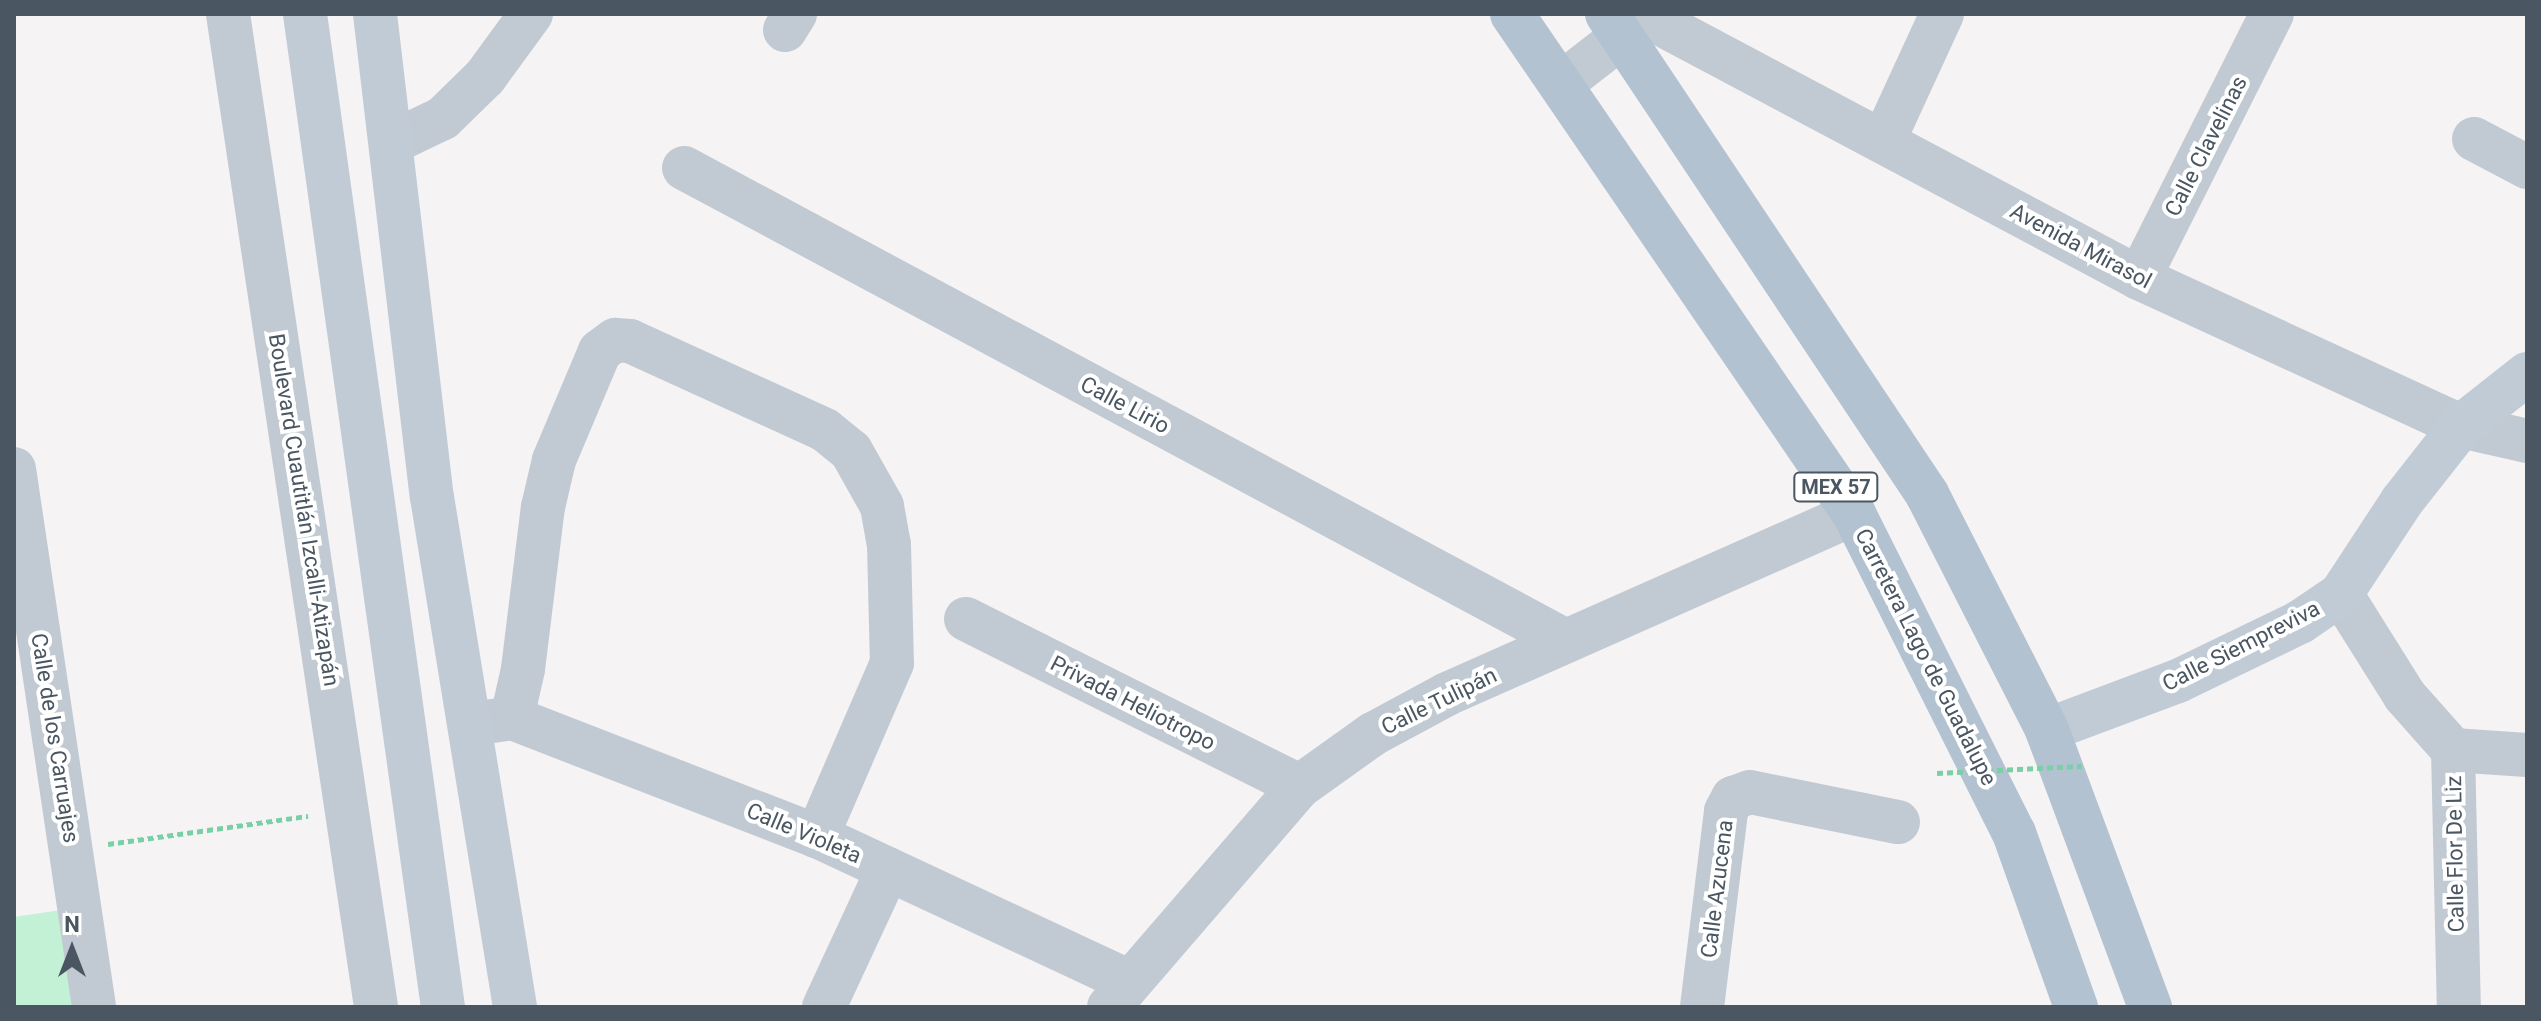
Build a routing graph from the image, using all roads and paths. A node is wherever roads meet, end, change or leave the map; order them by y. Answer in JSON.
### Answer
{"nodes":[{"id":1,"x":228,"y":14,"type":"edge"},
{"id":2,"x":305,"y":14,"type":"edge"},
{"id":3,"x":375,"y":14,"type":"edge"},
{"id":4,"x":531,"y":14,"type":"edge"},
{"id":5,"x":1512,"y":14,"type":"edge"},
{"id":6,"x":1942,"y":14,"type":"edge"},
{"id":7,"x":2272,"y":14,"type":"edge"},
{"id":8,"x":1633,"y":21,"type":"edge"},
{"id":9,"x":1562,"y":83,"type":"junction"},
{"id":10,"x":2474,"y":139,"type":"dead end"},
{"id":11,"x":1884,"y":140,"type":"junction"},
{"id":12,"x":393,"y":142,"type":"junction"},
{"id":13,"x":2527,"y":167,"type":"edge"},
{"id":14,"x":684,"y":168,"type":"dead end"},
{"id":15,"x":2139,"y":278,"type":"junction"},
{"id":16,"x":2527,"y":374,"type":"edge"},
{"id":17,"x":2461,"y":426,"type":"junction"},
{"id":18,"x":2527,"y":441,"type":"edge"},
{"id":19,"x":14,"y":469,"type":"edge"},
{"id":20,"x":1854,"y":514,"type":"junction"},
{"id":21,"x":2341,"y":594,"type":"junction"},
{"id":22,"x":966,"y":619,"type":"dead end"},
{"id":23,"x":1566,"y":641,"type":"junction"},
{"id":24,"x":491,"y":721,"type":"junction"},
{"id":25,"x":2047,"y":730,"type":"junction"},
{"id":26,"x":2453,"y":750,"type":"junction"},
{"id":27,"x":2527,"y":755,"type":"edge"},
{"id":28,"x":2082,"y":766,"type":"dead end"},
{"id":29,"x":1937,"y":773,"type":"dead end"},
{"id":30,"x":1300,"y":786,"type":"junction"},
{"id":31,"x":347,"y":811,"type":"junction"},
{"id":32,"x":1898,"y":822,"type":"dead end"},
{"id":33,"x":817,"y":836,"type":"junction"},
{"id":34,"x":71,"y":849,"type":"junction"},
{"id":35,"x":888,"y":869,"type":"junction"},
{"id":36,"x":1117,"y":1000,"type":"edge"},
{"id":37,"x":94,"y":1007,"type":"edge"},
{"id":38,"x":376,"y":1007,"type":"edge"},
{"id":39,"x":443,"y":1007,"type":"edge"},
{"id":40,"x":515,"y":1007,"type":"edge"},
{"id":41,"x":824,"y":1007,"type":"edge"},
{"id":42,"x":1702,"y":1007,"type":"edge"},
{"id":43,"x":2076,"y":1007,"type":"edge"},
{"id":44,"x":2150,"y":1007,"type":"edge"},
{"id":45,"x":2459,"y":1007,"type":"edge"}],
"edges":[{"from":1,"to":31,"type":"street","name":"Boulevard Cuautitlán Izcalli-Atizapán"},
{"from":2,"to":39,"type":"main road"},
{"from":3,"to":12,"type":"main road"},
{"from":4,"to":12,"type":"street"},
{"from":5,"to":9,"type":"main road","name":"Carretera Lago de Guadalupe","number":"MEX 57"},
{"from":6,"to":11,"type":"street"},
{"from":7,"to":15,"type":"street","name":"Calle Clavelinas"},
{"from":8,"to":9,"type":"street"},
{"from":8,"to":11,"type":"street","name":"Avenida Mirasol"},
{"from":8,"to":25,"type":"main road","number":"MEX 57"},
{"from":9,"to":20,"type":"main road","name":"Carretera Lago de Guadalupe","number":"MEX 57"},
{"from":10,"to":13,"type":"street"},
{"from":11,"to":15,"type":"street","name":"Avenida Mirasol"},
{"from":12,"to":24,"type":"main road"},
{"from":14,"to":23,"type":"street","name":"Calle Lirio"},
{"from":15,"to":17,"type":"street","name":"Avenida Mirasol"},
{"from":16,"to":17,"type":"main road","name":"Calle Siempreviva"},
{"from":17,"to":18,"type":"street","name":"Avenida Mirasol"},
{"from":17,"to":21,"type":"main road","name":"Calle Siempreviva"},
{"from":19,"to":34,"type":"street","name":"Calle de los Carruajes"},
{"from":20,"to":23,"type":"street","name":"Calle Tulipán"},
{"from":20,"to":43,"type":"main road","name":"Carretera Lago de Guadalupe","number":"MEX 57"},
{"from":21,"to":25,"type":"main road","name":"Calle Siempreviva"},
{"from":21,"to":26,"type":"street","name":"Calle Flor De Liz"},
{"from":22,"to":30,"type":"street","name":"Privada Heliotropo"},
{"from":23,"to":30,"type":"street","name":"Calle Tulipán"},
{"from":24,"to":33,"type":"street","name":"Calle Violeta"},
{"from":24,"to":33,"type":"street"},
{"from":24,"to":40,"type":"main road"},
{"from":25,"to":44,"type":"main road","number":"MEX 57"},
{"from":26,"to":27,"type":"street"},
{"from":26,"to":45,"type":"street","name":"Calle Flor De Liz"},
{"from":28,"to":29,"type":"path","bridge":true},
{"from":30,"to":36,"type":"street","name":"Calle Tulipán"},
{"from":31,"to":34,"type":"path"},
{"from":31,"to":38,"type":"street","name":"Boulevard Cuautitlán Izcalli-Atizapán"},
{"from":32,"to":42,"type":"street","name":"Calle Azucena"},
{"from":33,"to":35,"type":"street","name":"Calle Violeta"},
{"from":34,"to":37,"type":"street","name":"Calle de los Carruajes"},
{"from":35,"to":36,"type":"street","name":"Calle Violeta"},
{"from":35,"to":41,"type":"street"}]}
